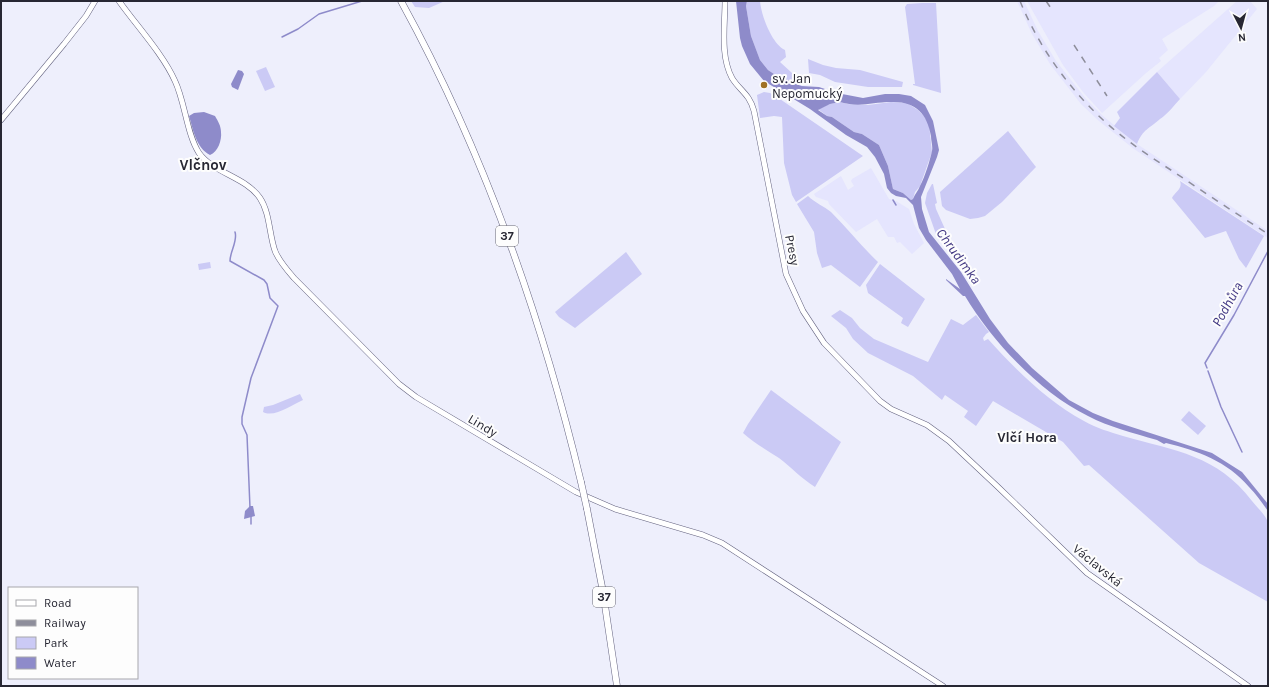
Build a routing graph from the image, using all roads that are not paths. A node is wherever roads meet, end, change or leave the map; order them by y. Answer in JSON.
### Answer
{"nodes":[{"id":1,"x":95,"y":1,"type":"edge"},
{"id":2,"x":119,"y":1,"type":"edge"},
{"id":3,"x":401,"y":1,"type":"edge"},
{"id":4,"x":725,"y":1,"type":"edge"},
{"id":5,"x":1,"y":120,"type":"edge"},
{"id":6,"x":949,"y":441,"type":"joint"},
{"id":7,"x":617,"y":686,"type":"edge"},
{"id":8,"x":943,"y":686,"type":"edge"},
{"id":9,"x":1248,"y":686,"type":"edge"}],
"edges":[{"from":1,"to":5,"type":"street"},
{"from":2,"to":8,"type":"street","name":"Lindy"},
{"from":3,"to":7,"type":"main road","number":"37","bridge":true},
{"from":4,"to":6,"type":"street","name":"Presy"},
{"from":6,"to":9,"type":"street","name":"Václavská"}]}
